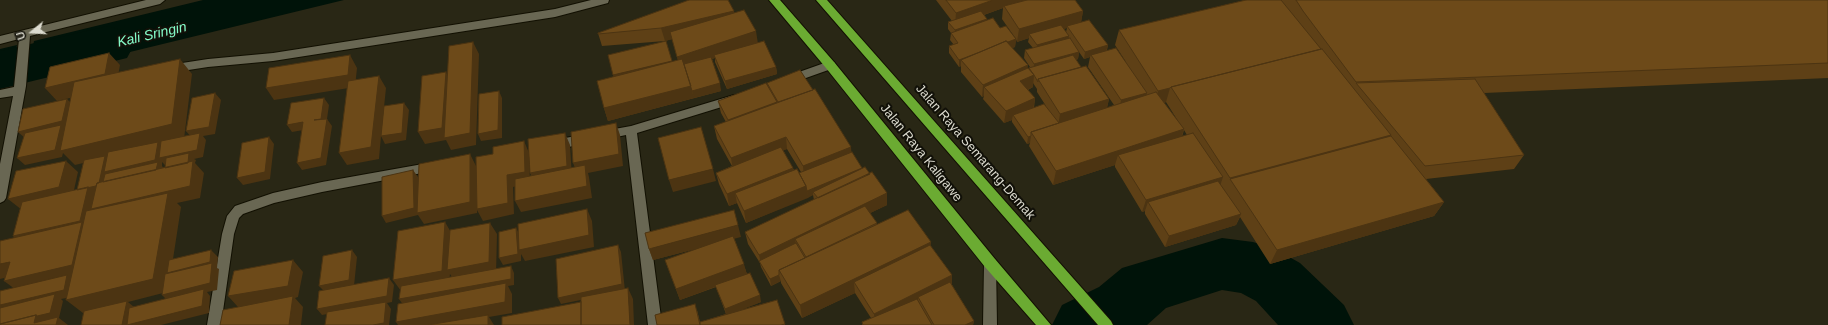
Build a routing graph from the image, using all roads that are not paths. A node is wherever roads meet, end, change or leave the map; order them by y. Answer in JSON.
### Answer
{"nodes":[{"id":1,"x":160,"y":0,"type":"edge"},
{"id":2,"x":604,"y":0,"type":"edge"},
{"id":3,"x":774,"y":0,"type":"edge"},
{"id":4,"x":821,"y":0,"type":"edge"},
{"id":5,"x":134,"y":3,"type":"edge"},
{"id":6,"x":25,"y":33,"type":"junction"},
{"id":7,"x":0,"y":40,"type":"edge"},
{"id":8,"x":830,"y":65,"type":"junction"},
{"id":9,"x":158,"y":72,"type":"edge"},
{"id":10,"x":778,"y":83,"type":"edge"},
{"id":11,"x":19,"y":88,"type":"junction"},
{"id":12,"x":0,"y":94,"type":"edge"},
{"id":13,"x":749,"y":94,"type":"edge"},
{"id":14,"x":632,"y":130,"type":"junction"},
{"id":15,"x":541,"y":147,"type":"edge"},
{"id":16,"x":442,"y":165,"type":"edge"},
{"id":17,"x":0,"y":198,"type":"edge"},
{"id":18,"x":990,"y":263,"type":"junction"},
{"id":19,"x":214,"y":325,"type":"edge"},
{"id":20,"x":655,"y":325,"type":"edge"},
{"id":21,"x":990,"y":325,"type":"edge"},
{"id":22,"x":1044,"y":325,"type":"edge"},
{"id":23,"x":1106,"y":325,"type":"edge"}],
"edges":[{"from":1,"to":5,"type":"street"},
{"from":2,"to":9,"type":"street"},
{"from":3,"to":8,"type":"highway","name":"Jalan Raya Kaligawe"},
{"from":4,"to":23,"type":"highway","name":"Jalan Raya Semarang-Demak"},
{"from":5,"to":6,"type":"street"},
{"from":6,"to":7,"type":"street"},
{"from":6,"to":11,"type":"street"},
{"from":8,"to":10,"type":"street"},
{"from":8,"to":18,"type":"highway","name":"Jalan Raya Kaligawe"},
{"from":11,"to":12,"type":"street"},
{"from":11,"to":17,"type":"street"},
{"from":13,"to":14,"type":"street"},
{"from":14,"to":15,"type":"street"},
{"from":14,"to":20,"type":"street"},
{"from":16,"to":19,"type":"street"},
{"from":18,"to":21,"type":"street"},
{"from":18,"to":22,"type":"highway","name":"Jalan Raya Kaligawe"}]}
